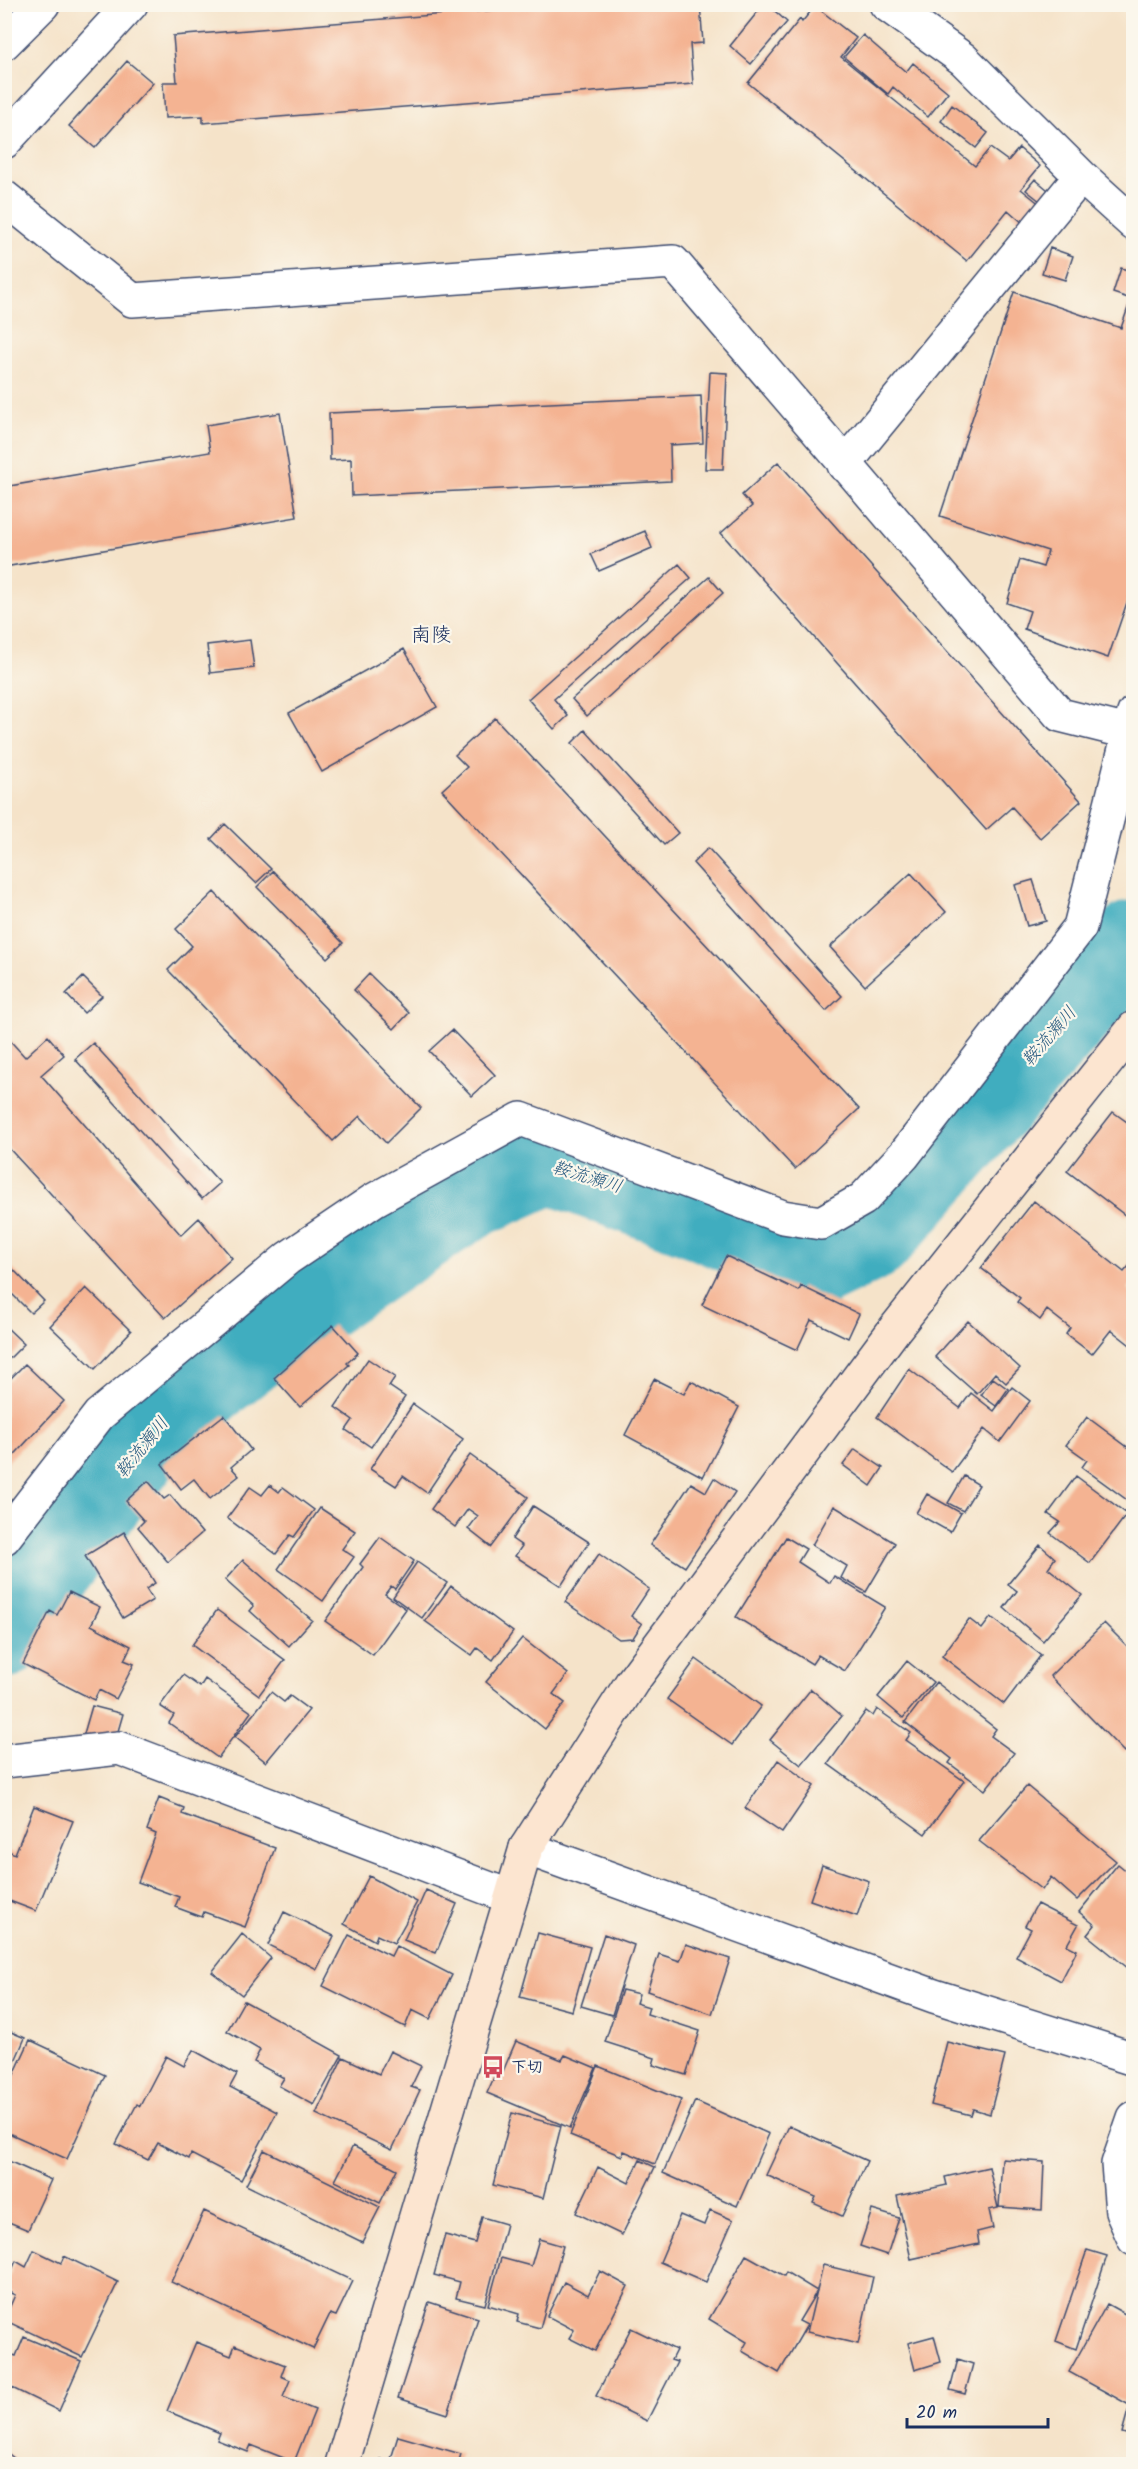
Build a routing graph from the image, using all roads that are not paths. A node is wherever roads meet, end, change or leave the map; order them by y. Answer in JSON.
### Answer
{"nodes":[{"id":1,"x":43,"y":4,"type":"edge"},
{"id":2,"x":131,"y":4,"type":"edge"},
{"id":3,"x":886,"y":4,"type":"edge"},
{"id":4,"x":4,"y":43,"type":"edge"},
{"id":5,"x":4,"y":142,"type":"edge"},
{"id":6,"x":1081,"y":176,"type":"junction"},
{"id":7,"x":4,"y":197,"type":"edge"},
{"id":8,"x":1134,"y":224,"type":"edge"},
{"id":9,"x":844,"y":465,"type":"junction"},
{"id":10,"x":1131,"y":722,"type":"edge"},
{"id":11,"x":1134,"y":1028,"type":"edge"},
{"id":12,"x":4,"y":1538,"type":"edge"},
{"id":13,"x":4,"y":1761,"type":"edge"},
{"id":14,"x":526,"y":1848,"type":"junction"},
{"id":15,"x":511,"y":1897,"type":"junction"},
{"id":16,"x":1134,"y":2059,"type":"edge"},
{"id":17,"x":1134,"y":2118,"type":"edge"},
{"id":18,"x":1134,"y":2239,"type":"edge"},
{"id":19,"x":342,"y":2464,"type":"edge"}],
"edges":[{"from":1,"to":4,"type":"street"},
{"from":2,"to":5,"type":"street"},
{"from":3,"to":6,"type":"street"},
{"from":6,"to":8,"type":"street"},
{"from":6,"to":9,"type":"street"},
{"from":7,"to":9,"type":"street"},
{"from":9,"to":10,"type":"street"},
{"from":10,"to":12,"type":"street"},
{"from":11,"to":14,"type":"street"},
{"from":13,"to":15,"type":"street"},
{"from":14,"to":15,"type":"street"},
{"from":14,"to":16,"type":"street"},
{"from":15,"to":19,"type":"street"},
{"from":17,"to":18,"type":"street"}]}
